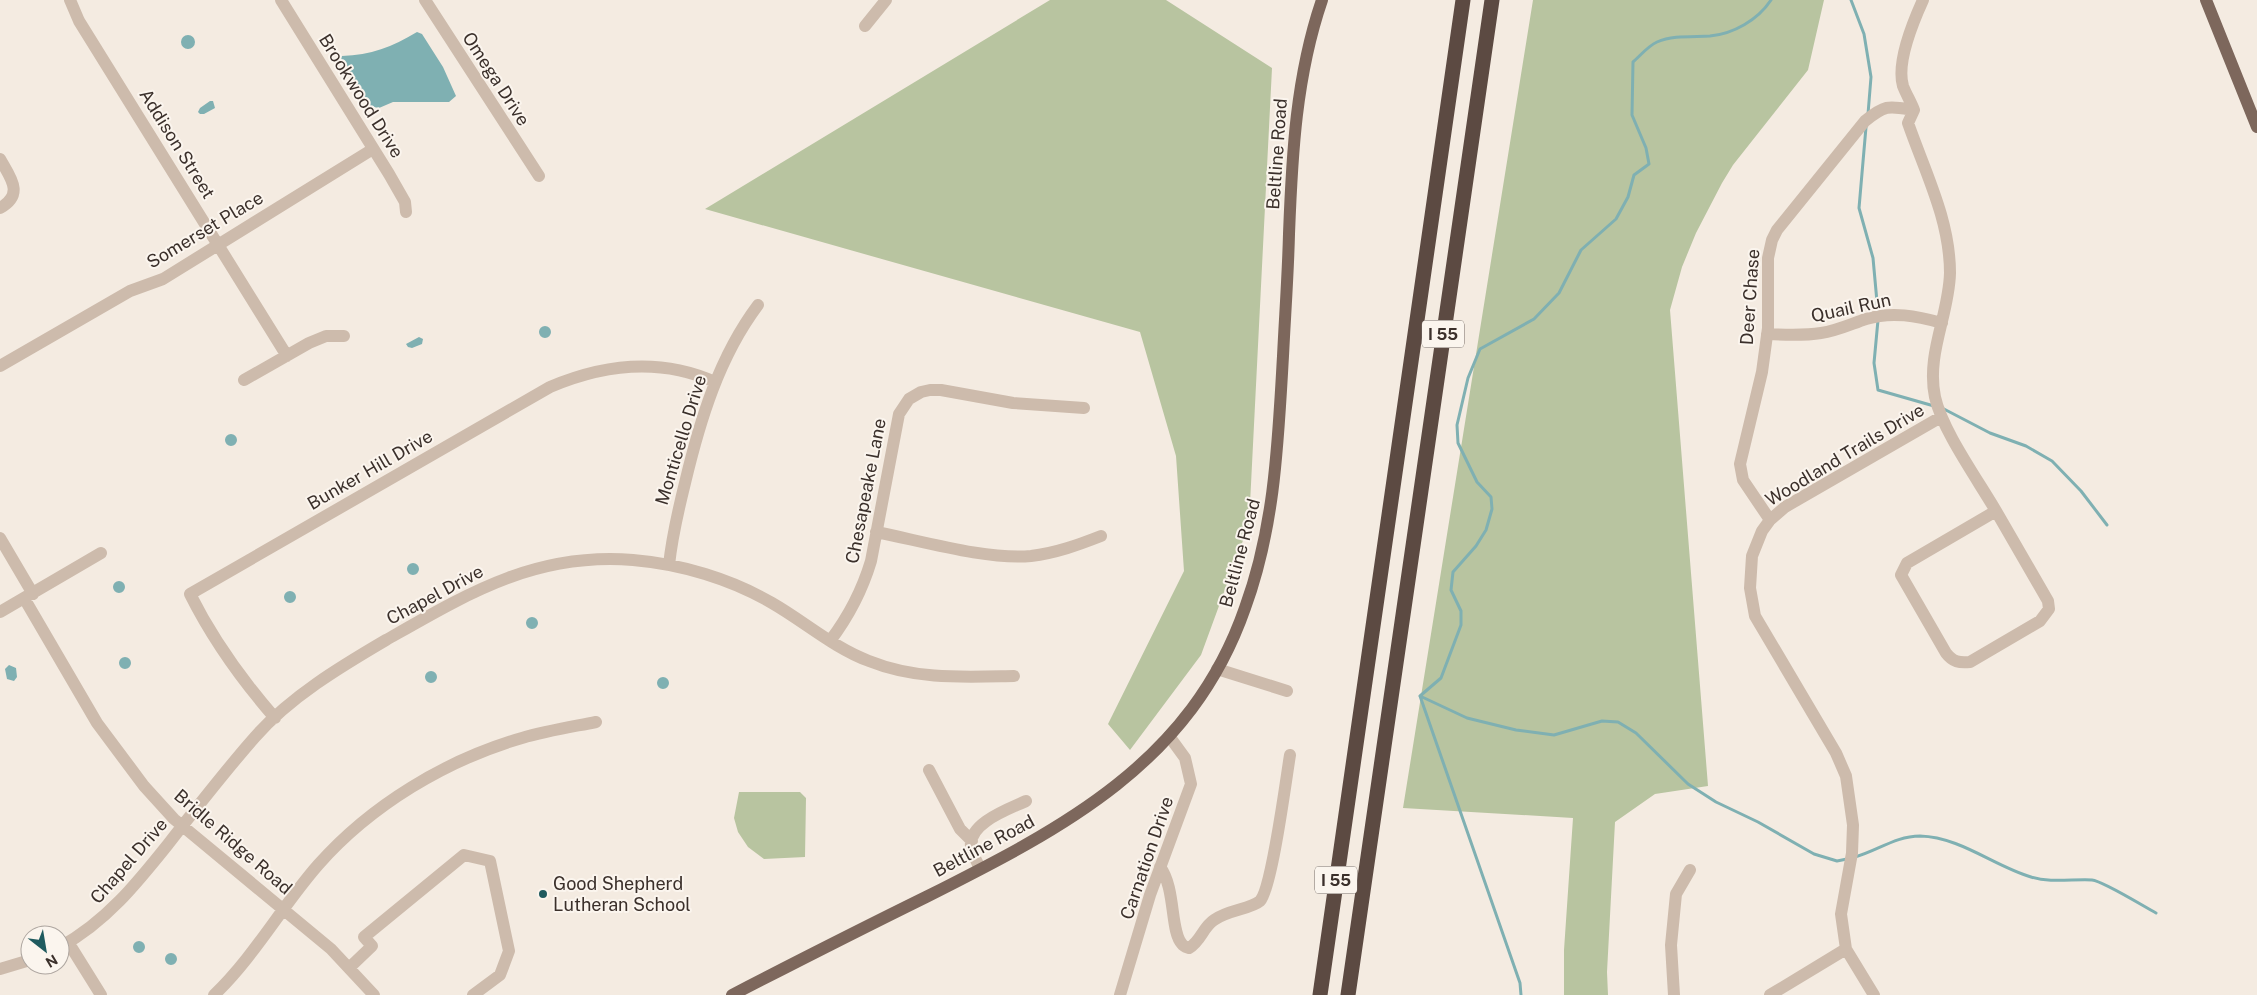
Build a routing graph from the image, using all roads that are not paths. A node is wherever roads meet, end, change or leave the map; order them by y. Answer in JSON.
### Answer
{"nodes":[{"id":1,"x":70,"y":0,"type":"edge"},
{"id":2,"x":281,"y":0,"type":"edge"},
{"id":3,"x":425,"y":0,"type":"edge"},
{"id":4,"x":886,"y":0,"type":"edge"},
{"id":5,"x":1322,"y":0,"type":"edge"},
{"id":6,"x":1463,"y":0,"type":"edge"},
{"id":7,"x":1492,"y":0,"type":"edge"},
{"id":8,"x":1923,"y":0,"type":"edge"},
{"id":9,"x":2206,"y":0,"type":"edge"},
{"id":10,"x":865,"y":26,"type":"dead end"},
{"id":11,"x":1914,"y":110,"type":"junction"},
{"id":12,"x":2257,"y":127,"type":"edge"},
{"id":13,"x":373,"y":149,"type":"junction"},
{"id":14,"x":0,"y":159,"type":"edge"},
{"id":15,"x":539,"y":176,"type":"dead end"},
{"id":16,"x":0,"y":208,"type":"edge"},
{"id":17,"x":406,"y":212,"type":"dead end"},
{"id":18,"x":219,"y":245,"type":"junction"},
{"id":19,"x":758,"y":305,"type":"dead end"},
{"id":20,"x":1942,"y":324,"type":"junction"},
{"id":21,"x":1767,"y":334,"type":"junction"},
{"id":22,"x":344,"y":336,"type":"dead end"},
{"id":23,"x":287,"y":356,"type":"junction"},
{"id":24,"x":0,"y":366,"type":"edge"},
{"id":25,"x":244,"y":380,"type":"dead end"},
{"id":26,"x":715,"y":382,"type":"junction"},
{"id":27,"x":1084,"y":408,"type":"dead end"},
{"id":28,"x":1941,"y":417,"type":"junction"},
{"id":29,"x":1996,"y":511,"type":"junction"},
{"id":30,"x":1770,"y":520,"type":"junction"},
{"id":31,"x":876,"y":532,"type":"junction"},
{"id":32,"x":1101,"y":536,"type":"dead end"},
{"id":33,"x":0,"y":538,"type":"edge"},
{"id":34,"x":101,"y":553,"type":"dead end"},
{"id":35,"x":669,"y":565,"type":"junction"},
{"id":36,"x":29,"y":596,"type":"junction"},
{"id":37,"x":0,"y":612,"type":"edge"},
{"id":38,"x":830,"y":641,"type":"junction"},
{"id":39,"x":1217,"y":669,"type":"junction"},
{"id":40,"x":1014,"y":676,"type":"dead end"},
{"id":41,"x":1287,"y":691,"type":"dead end"},
{"id":42,"x":275,"y":718,"type":"junction"},
{"id":43,"x":596,"y":722,"type":"dead end"},
{"id":44,"x":1169,"y":736,"type":"junction"},
{"id":45,"x":1290,"y":755,"type":"dead end"},
{"id":46,"x":929,"y":770,"type":"dead end"},
{"id":47,"x":1026,"y":801,"type":"dead end"},
{"id":48,"x":183,"y":826,"type":"junction"},
{"id":49,"x":972,"y":841,"type":"junction"},
{"id":50,"x":1160,"y":867,"type":"junction"},
{"id":51,"x":980,"y":869,"type":"junction"},
{"id":52,"x":1690,"y":870,"type":"dead end"},
{"id":53,"x":284,"y":910,"type":"junction"},
{"id":54,"x":70,"y":940,"type":"edge"},
{"id":55,"x":1846,"y":950,"type":"junction"},
{"id":56,"x":70,"y":952,"type":"edge"},
{"id":57,"x":20,"y":963,"type":"edge"},
{"id":58,"x":349,"y":968,"type":"junction"},
{"id":59,"x":0,"y":969,"type":"edge"},
{"id":60,"x":101,"y":995,"type":"edge"},
{"id":61,"x":214,"y":995,"type":"edge"},
{"id":62,"x":374,"y":995,"type":"edge"},
{"id":63,"x":473,"y":995,"type":"edge"},
{"id":64,"x":732,"y":995,"type":"edge"},
{"id":65,"x":1120,"y":995,"type":"edge"},
{"id":66,"x":1320,"y":995,"type":"edge"},
{"id":67,"x":1348,"y":995,"type":"edge"},
{"id":68,"x":1674,"y":995,"type":"edge"},
{"id":69,"x":1770,"y":995,"type":"edge"},
{"id":70,"x":1874,"y":995,"type":"edge"}],
"edges":[{"from":1,"to":18,"type":"street","name":"Addison Street"},
{"from":2,"to":13,"type":"street","name":"Brookwood Drive"},
{"from":3,"to":15,"type":"street","name":"Omega Drive"},
{"from":4,"to":10,"type":"street"},
{"from":5,"to":39,"type":"main road","name":"Beltline Road"},
{"from":6,"to":66,"type":"highway","number":"I 55"},
{"from":7,"to":67,"type":"highway","number":"I 55"},
{"from":8,"to":11,"type":"street"},
{"from":9,"to":12,"type":"main road"},
{"from":11,"to":20,"type":"street"},
{"from":11,"to":21,"type":"street","name":"Deer Chase"},
{"from":13,"to":17,"type":"street","name":"Brookwood Drive"},
{"from":13,"to":18,"type":"street","name":"Somerset Place"},
{"from":14,"to":16,"type":"street"},
{"from":18,"to":23,"type":"street","name":"Addison Street"},
{"from":18,"to":24,"type":"street","name":"Somerset Place"},
{"from":19,"to":26,"type":"street","name":"Monticello Drive"},
{"from":20,"to":21,"type":"street","name":"Quail Run"},
{"from":20,"to":28,"type":"street"},
{"from":21,"to":30,"type":"street","name":"Deer Chase"},
{"from":22,"to":23,"type":"street"},
{"from":23,"to":25,"type":"street"},
{"from":26,"to":35,"type":"street","name":"Monticello Drive"},
{"from":26,"to":42,"type":"street","name":"Bunker Hill Drive"},
{"from":27,"to":31,"type":"street","name":"Chesapeake Lane"},
{"from":28,"to":29,"type":"street"},
{"from":28,"to":30,"type":"street","name":"Woodland Trails Drive"},
{"from":29,"to":29,"type":"street"},
{"from":30,"to":55,"type":"street","name":"Woodland Trails Drive"},
{"from":31,"to":32,"type":"street"},
{"from":31,"to":38,"type":"street","name":"Chesapeake Lane"},
{"from":33,"to":36,"type":"street","name":"Bridle Ridge Road"},
{"from":34,"to":36,"type":"street"},
{"from":35,"to":38,"type":"street","name":"Chapel Drive"},
{"from":35,"to":42,"type":"street","name":"Chapel Drive"},
{"from":36,"to":37,"type":"street"},
{"from":36,"to":48,"type":"street","name":"Bridle Ridge Road"},
{"from":38,"to":40,"type":"street","name":"Chapel Drive"},
{"from":39,"to":41,"type":"street"},
{"from":39,"to":44,"type":"main road","name":"Beltline Road"},
{"from":42,"to":48,"type":"street","name":"Chapel Drive"},
{"from":43,"to":53,"type":"street"},
{"from":44,"to":50,"type":"street","name":"Carnation Drive"},
{"from":44,"to":51,"type":"main road","name":"Beltline Road"},
{"from":45,"to":50,"type":"street"},
{"from":46,"to":49,"type":"street"},
{"from":47,"to":49,"type":"street"},
{"from":48,"to":53,"type":"street","name":"Bridle Ridge Road"},
{"from":48,"to":54,"type":"street","name":"Chapel Drive"},
{"from":49,"to":51,"type":"street"},
{"from":50,"to":65,"type":"street","name":"Carnation Drive"},
{"from":51,"to":64,"type":"main road","name":"Beltline Road"},
{"from":52,"to":68,"type":"street"},
{"from":53,"to":58,"type":"street","name":"Bridle Ridge Road"},
{"from":53,"to":61,"type":"street"},
{"from":55,"to":69,"type":"street"},
{"from":55,"to":70,"type":"street","name":"Woodland Trails Drive"},
{"from":56,"to":60,"type":"street"},
{"from":57,"to":59,"type":"street"},
{"from":58,"to":62,"type":"street","name":"Bridle Ridge Road"},
{"from":58,"to":63,"type":"street"}]}
